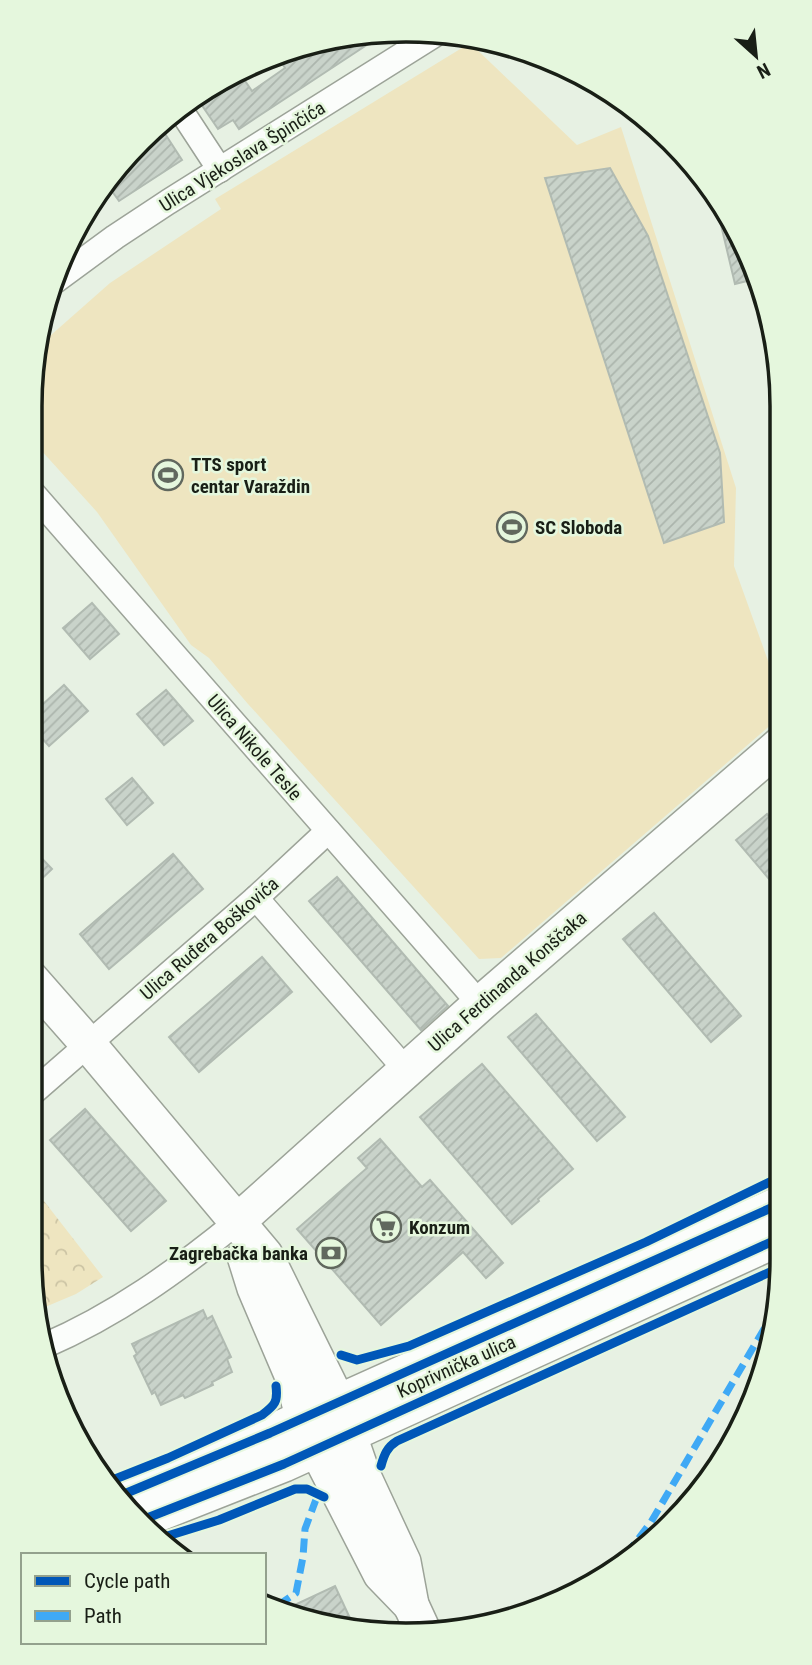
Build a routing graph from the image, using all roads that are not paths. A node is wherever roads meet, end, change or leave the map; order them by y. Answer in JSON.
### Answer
{"nodes":[{"id":1,"x":422,"y":43,"type":"edge"},
{"id":2,"x":185,"y":116,"type":"edge"},
{"id":3,"x":220,"y":170,"type":"junction"},
{"id":4,"x":68,"y":271,"type":"edge"},
{"id":5,"x":42,"y":504,"type":"edge"},
{"id":6,"x":770,"y":754,"type":"edge"},
{"id":7,"x":328,"y":831,"type":"junction"},
{"id":8,"x":256,"y":898,"type":"junction"},
{"id":9,"x":42,"y":992,"type":"edge"},
{"id":10,"x":480,"y":1004,"type":"junction"},
{"id":11,"x":88,"y":1044,"type":"junction"},
{"id":12,"x":406,"y":1070,"type":"junction"},
{"id":13,"x":42,"y":1084,"type":"edge"},
{"id":14,"x":770,"y":1208,"type":"edge"},
{"id":15,"x":237,"y":1222,"type":"junction"},
{"id":16,"x":770,"y":1242,"type":"edge"},
{"id":17,"x":52,"y":1343,"type":"edge"},
{"id":18,"x":337,"y":1401,"type":"junction"},
{"id":19,"x":303,"y":1417,"type":"junction"},
{"id":20,"x":349,"y":1434,"type":"junction"},
{"id":21,"x":317,"y":1449,"type":"junction"},
{"id":22,"x":127,"y":1493,"type":"edge"},
{"id":23,"x":150,"y":1517,"type":"edge"},
{"id":24,"x":417,"y":1618,"type":"edge"}],
"edges":[{"from":1,"to":3,"type":"street","name":"Ulica Vjekoslava Špinčića"},
{"from":2,"to":3,"type":"street"},
{"from":3,"to":4,"type":"street","name":"Ulica Vjekoslava Špinčića"},
{"from":5,"to":7,"type":"street","name":"Ulica Nikole Tesle"},
{"from":6,"to":10,"type":"street","name":"Ulica Ferdinanda Konščaka"},
{"from":7,"to":8,"type":"street","name":"Ulica Ruđera Boškovića"},
{"from":7,"to":10,"type":"street","name":"Ulica Nikole Tesle"},
{"from":8,"to":11,"type":"street","name":"Ulica Ruđera Boškovića"},
{"from":8,"to":12,"type":"street"},
{"from":9,"to":11,"type":"street"},
{"from":10,"to":12,"type":"street","name":"Ulica Ferdinanda Konščaka"},
{"from":11,"to":13,"type":"street","name":"Ulica Ruđera Boškovića"},
{"from":11,"to":15,"type":"street"},
{"from":12,"to":15,"type":"street","name":"Ulica Ferdinanda Konščaka"},
{"from":14,"to":18,"type":"street","name":"Koprivnička ulica"},
{"from":15,"to":17,"type":"street"},
{"from":15,"to":18,"type":"street"},
{"from":15,"to":19,"type":"street"},
{"from":16,"to":20,"type":"street","name":"Koprivnička ulica"},
{"from":18,"to":19,"type":"street","name":"Koprivnička ulica"},
{"from":18,"to":20,"type":"street"},
{"from":19,"to":21,"type":"street"},
{"from":19,"to":22,"type":"street","name":"Koprivnička ulica"},
{"from":20,"to":21,"type":"street","name":"Koprivnička ulica"},
{"from":20,"to":24,"type":"street"},
{"from":21,"to":23,"type":"street","name":"Koprivnička ulica"},
{"from":21,"to":24,"type":"street"}]}
